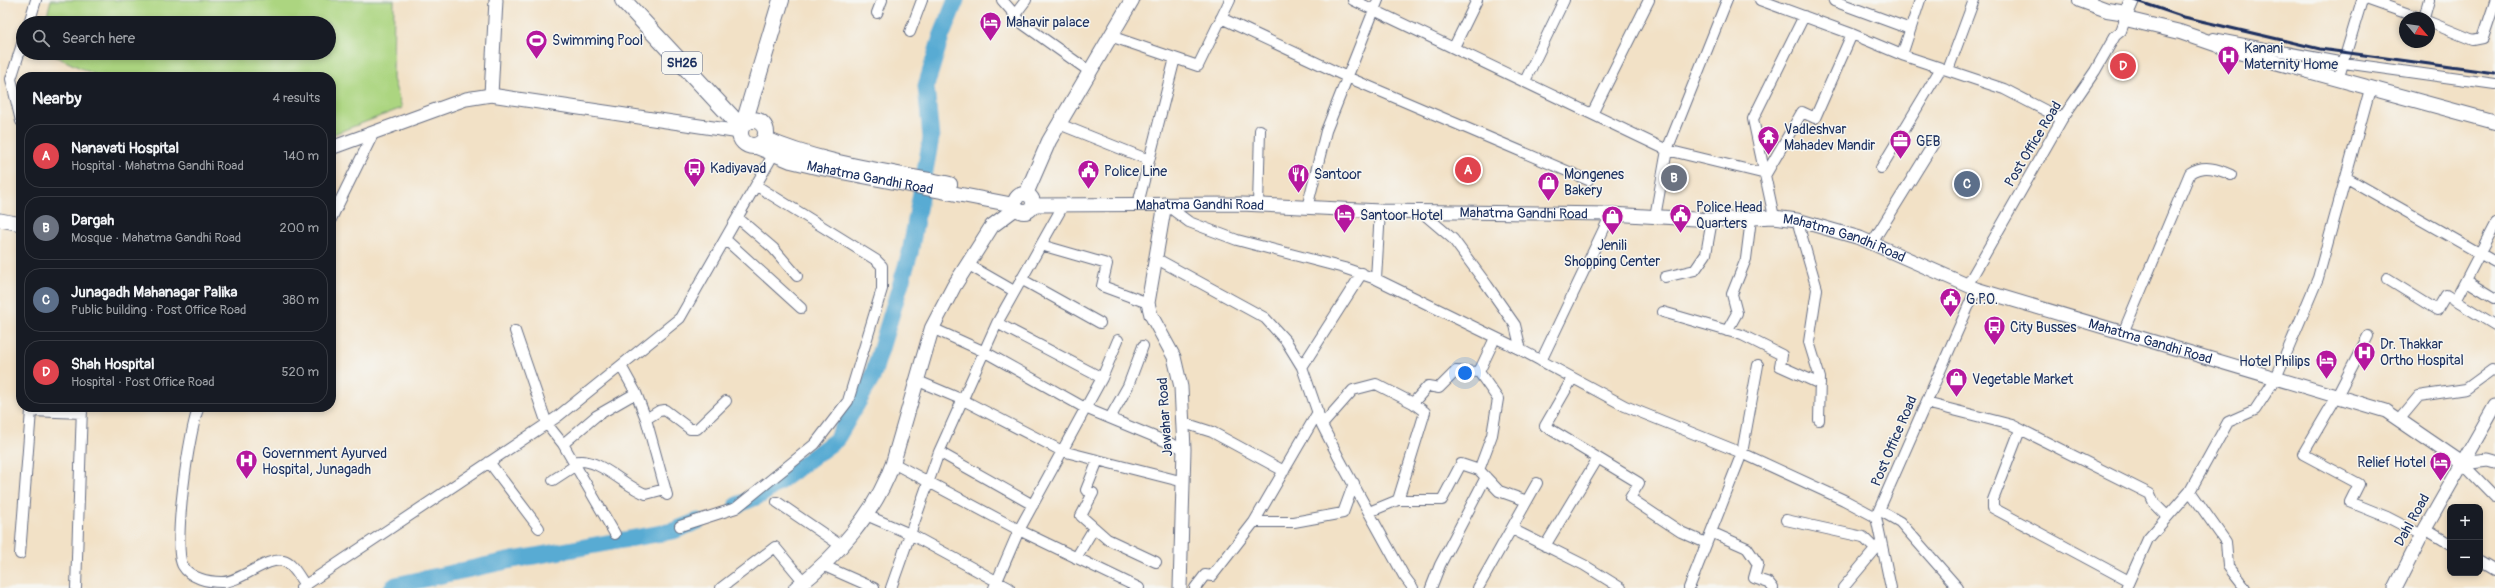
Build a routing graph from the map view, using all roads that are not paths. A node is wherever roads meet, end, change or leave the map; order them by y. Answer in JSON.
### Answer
{"nodes":[{"id":1,"x":36,"y":0,"type":"edge"},
{"id":2,"x":496,"y":0,"type":"edge"},
{"id":3,"x":623,"y":0,"type":"edge"},
{"id":4,"x":781,"y":0,"type":"edge"},
{"id":5,"x":788,"y":0,"type":"edge"},
{"id":6,"x":882,"y":0,"type":"edge"},
{"id":7,"x":922,"y":0,"type":"edge"},
{"id":8,"x":1002,"y":0,"type":"edge"},
{"id":9,"x":1026,"y":0,"type":"edge"},
{"id":10,"x":1132,"y":0,"type":"edge"},
{"id":11,"x":1230,"y":0,"type":"edge"},
{"id":12,"x":1353,"y":0,"type":"edge"},
{"id":13,"x":1477,"y":0,"type":"edge"},
{"id":14,"x":1564,"y":0,"type":"edge"},
{"id":15,"x":1649,"y":0,"type":"edge"},
{"id":16,"x":1727,"y":0,"type":"edge"},
{"id":17,"x":1760,"y":0,"type":"edge"},
{"id":18,"x":1920,"y":0,"type":"edge"},
{"id":19,"x":1974,"y":0,"type":"edge"},
{"id":20,"x":2080,"y":0,"type":"edge"},
{"id":21,"x":2362,"y":0,"type":"edge"},
{"id":22,"x":2369,"y":0,"type":"edge"},
{"id":23,"x":2429,"y":0,"type":"edge"},
{"id":24,"x":1834,"y":1,"type":"edge"},
{"id":25,"x":2495,"y":2,"type":"edge"},
{"id":26,"x":1376,"y":4,"type":"edge"},
{"id":27,"x":2123,"y":12,"type":"edge"},
{"id":28,"x":2403,"y":12,"type":"edge"},
{"id":29,"x":2426,"y":12,"type":"edge"},
{"id":30,"x":877,"y":13,"type":"dead end"},
{"id":31,"x":31,"y":16,"type":"edge"},
{"id":32,"x":1014,"y":16,"type":"junction"},
{"id":33,"x":1804,"y":16,"type":"junction"},
{"id":34,"x":1221,"y":18,"type":"junction"},
{"id":35,"x":2492,"y":19,"type":"edge"},
{"id":36,"x":2435,"y":24,"type":"edge"},
{"id":37,"x":1910,"y":29,"type":"junction"},
{"id":38,"x":910,"y":32,"type":"dead end"},
{"id":39,"x":2180,"y":32,"type":"junction"},
{"id":40,"x":1852,"y":34,"type":"junction"},
{"id":41,"x":1110,"y":36,"type":"junction"},
{"id":42,"x":1454,"y":47,"type":"junction"},
{"id":43,"x":1902,"y":55,"type":"junction"},
{"id":44,"x":1175,"y":58,"type":"junction"},
{"id":45,"x":17,"y":60,"type":"edge"},
{"id":46,"x":2344,"y":63,"type":"junction"},
{"id":47,"x":1945,"y":69,"type":"junction"},
{"id":48,"x":1089,"y":71,"type":"junction"},
{"id":49,"x":1348,"y":76,"type":"junction"},
{"id":50,"x":2338,"y":80,"type":"junction"},
{"id":51,"x":1525,"y":81,"type":"junction"},
{"id":52,"x":2495,"y":84,"type":"edge"},
{"id":53,"x":2370,"y":89,"type":"junction"},
{"id":54,"x":491,"y":95,"type":"junction"},
{"id":55,"x":16,"y":100,"type":"edge"},
{"id":56,"x":1592,"y":114,"type":"junction"},
{"id":57,"x":2062,"y":118,"type":"junction"},
{"id":58,"x":2495,"y":122,"type":"edge"},
{"id":59,"x":1059,"y":124,"type":"junction"},
{"id":60,"x":745,"y":126,"type":"junction"},
{"id":61,"x":1260,"y":130,"type":"dead end"},
{"id":62,"x":374,"y":132,"type":"junction"},
{"id":63,"x":1934,"y":143,"type":"dead end"},
{"id":64,"x":336,"y":146,"type":"edge"},
{"id":65,"x":767,"y":146,"type":"junction"},
{"id":66,"x":1667,"y":150,"type":"junction"},
{"id":67,"x":1149,"y":160,"type":"junction"},
{"id":68,"x":1881,"y":168,"type":"dead end"},
{"id":69,"x":1766,"y":174,"type":"junction"},
{"id":70,"x":2231,"y":175,"type":"dead end"},
{"id":71,"x":2347,"y":178,"type":"junction"},
{"id":72,"x":1588,"y":180,"type":"dead end"},
{"id":73,"x":757,"y":186,"type":"junction"},
{"id":74,"x":1021,"y":202,"type":"junction"},
{"id":75,"x":1064,"y":204,"type":"junction"},
{"id":76,"x":1138,"y":204,"type":"junction"},
{"id":77,"x":1165,"y":204,"type":"junction"},
{"id":78,"x":1258,"y":205,"type":"junction"},
{"id":79,"x":1307,"y":208,"type":"junction"},
{"id":80,"x":336,"y":209,"type":"edge"},
{"id":81,"x":1419,"y":210,"type":"junction"},
{"id":82,"x":1380,"y":211,"type":"junction"},
{"id":83,"x":1611,"y":214,"type":"junction"},
{"id":84,"x":1655,"y":217,"type":"junction"},
{"id":85,"x":1774,"y":217,"type":"junction"},
{"id":86,"x":738,"y":218,"type":"junction"},
{"id":87,"x":1751,"y":219,"type":"junction"},
{"id":88,"x":0,"y":220,"type":"edge"},
{"id":89,"x":1712,"y":220,"type":"junction"},
{"id":90,"x":1797,"y":220,"type":"junction"},
{"id":91,"x":16,"y":223,"type":"edge"},
{"id":92,"x":2495,"y":224,"type":"edge"},
{"id":93,"x":726,"y":240,"type":"junction"},
{"id":94,"x":1872,"y":243,"type":"junction"},
{"id":95,"x":1042,"y":245,"type":"junction"},
{"id":96,"x":2481,"y":253,"type":"junction"},
{"id":97,"x":1157,"y":259,"type":"junction"},
{"id":98,"x":2495,"y":262,"type":"edge"},
{"id":99,"x":967,"y":264,"type":"junction"},
{"id":100,"x":1362,"y":273,"type":"junction"},
{"id":101,"x":797,"y":276,"type":"dead end"},
{"id":102,"x":1665,"y":277,"type":"dead end"},
{"id":103,"x":1021,"y":279,"type":"junction"},
{"id":104,"x":1376,"y":279,"type":"junction"},
{"id":105,"x":2387,"y":280,"type":"dead end"},
{"id":106,"x":2467,"y":281,"type":"junction"},
{"id":107,"x":1972,"y":286,"type":"junction"},
{"id":108,"x":1014,"y":291,"type":"junction"},
{"id":109,"x":2495,"y":298,"type":"edge"},
{"id":110,"x":2455,"y":301,"type":"junction"},
{"id":111,"x":1148,"y":303,"type":"junction"},
{"id":112,"x":801,"y":308,"type":"dead end"},
{"id":113,"x":1663,"y":312,"type":"dead end"},
{"id":114,"x":997,"y":323,"type":"junction"},
{"id":115,"x":1100,"y":323,"type":"dead end"},
{"id":116,"x":2495,"y":325,"type":"edge"},
{"id":117,"x":932,"y":328,"type":"junction"},
{"id":118,"x":515,"y":331,"type":"dead end"},
{"id":119,"x":1727,"y":331,"type":"junction"},
{"id":120,"x":2123,"y":332,"type":"junction"},
{"id":121,"x":2368,"y":336,"type":"dead end"},
{"id":122,"x":1495,"y":338,"type":"junction"},
{"id":123,"x":1118,"y":340,"type":"dead end"},
{"id":124,"x":1143,"y":346,"type":"dead end"},
{"id":125,"x":1521,"y":350,"type":"junction"},
{"id":126,"x":985,"y":352,"type":"junction"},
{"id":127,"x":1541,"y":361,"type":"junction"},
{"id":128,"x":1758,"y":365,"type":"dead end"},
{"id":129,"x":621,"y":366,"type":"junction"},
{"id":130,"x":1302,"y":367,"type":"junction"},
{"id":131,"x":1479,"y":372,"type":"junction"},
{"id":132,"x":2495,"y":372,"type":"edge"},
{"id":133,"x":1102,"y":378,"type":"junction"},
{"id":134,"x":2276,"y":378,"type":"junction"},
{"id":135,"x":1572,"y":379,"type":"junction"},
{"id":136,"x":918,"y":381,"type":"junction"},
{"id":137,"x":1820,"y":384,"type":"junction"},
{"id":138,"x":636,"y":392,"type":"junction"},
{"id":139,"x":2337,"y":396,"type":"junction"},
{"id":140,"x":963,"y":400,"type":"junction"},
{"id":141,"x":726,"y":401,"type":"dead end"},
{"id":142,"x":1413,"y":403,"type":"junction"},
{"id":143,"x":1926,"y":403,"type":"junction"},
{"id":144,"x":2495,"y":406,"type":"edge"},
{"id":145,"x":1085,"y":408,"type":"junction"},
{"id":146,"x":31,"y":412,"type":"edge"},
{"id":147,"x":82,"y":412,"type":"edge"},
{"id":148,"x":198,"y":412,"type":"edge"},
{"id":149,"x":1318,"y":412,"type":"junction"},
{"id":150,"x":1110,"y":418,"type":"junction"},
{"id":151,"x":646,"y":419,"type":"junction"},
{"id":152,"x":1819,"y":420,"type":"dead end"},
{"id":153,"x":2399,"y":420,"type":"junction"},
{"id":154,"x":1184,"y":423,"type":"junction"},
{"id":155,"x":547,"y":424,"type":"junction"},
{"id":156,"x":1322,"y":424,"type":"junction"},
{"id":157,"x":2020,"y":430,"type":"junction"},
{"id":158,"x":563,"y":444,"type":"junction"},
{"id":159,"x":1184,"y":449,"type":"junction"},
{"id":160,"x":1062,"y":451,"type":"junction"},
{"id":161,"x":939,"y":452,"type":"junction"},
{"id":162,"x":1742,"y":453,"type":"junction"},
{"id":163,"x":1598,"y":458,"type":"junction"},
{"id":164,"x":1098,"y":460,"type":"junction"},
{"id":165,"x":489,"y":462,"type":"junction"},
{"id":166,"x":2495,"y":462,"type":"edge"},
{"id":167,"x":575,"y":463,"type":"junction"},
{"id":168,"x":893,"y":463,"type":"junction"},
{"id":169,"x":2462,"y":463,"type":"junction"},
{"id":170,"x":1284,"y":471,"type":"junction"},
{"id":171,"x":1483,"y":473,"type":"junction"},
{"id":172,"x":553,"y":480,"type":"dead end"},
{"id":173,"x":929,"y":481,"type":"junction"},
{"id":174,"x":1184,"y":482,"type":"junction"},
{"id":175,"x":1537,"y":483,"type":"dead end"},
{"id":176,"x":1354,"y":484,"type":"junction"},
{"id":177,"x":2190,"y":491,"type":"junction"},
{"id":178,"x":2495,"y":497,"type":"edge"},
{"id":179,"x":1398,"y":500,"type":"junction"},
{"id":180,"x":777,"y":502,"type":"dead end"},
{"id":181,"x":1527,"y":502,"type":"junction"},
{"id":182,"x":1034,"y":504,"type":"junction"},
{"id":183,"x":1369,"y":512,"type":"junction"},
{"id":184,"x":1877,"y":514,"type":"junction"},
{"id":185,"x":866,"y":515,"type":"junction"},
{"id":186,"x":2167,"y":516,"type":"junction"},
{"id":187,"x":1786,"y":520,"type":"dead end"},
{"id":188,"x":1254,"y":522,"type":"junction"},
{"id":189,"x":680,"y":526,"type":"dead end"},
{"id":190,"x":539,"y":528,"type":"dead end"},
{"id":191,"x":1094,"y":528,"type":"junction"},
{"id":192,"x":1512,"y":529,"type":"junction"},
{"id":193,"x":1019,"y":530,"type":"junction"},
{"id":194,"x":1711,"y":532,"type":"junction"},
{"id":195,"x":2423,"y":532,"type":"junction"},
{"id":196,"x":615,"y":534,"type":"dead end"},
{"id":197,"x":910,"y":534,"type":"junction"},
{"id":198,"x":1706,"y":543,"type":"junction"},
{"id":199,"x":2447,"y":543,"type":"edge"},
{"id":200,"x":840,"y":545,"type":"junction"},
{"id":201,"x":1546,"y":546,"type":"junction"},
{"id":202,"x":1878,"y":546,"type":"junction"},
{"id":203,"x":20,"y":554,"type":"dead end"},
{"id":204,"x":1076,"y":558,"type":"junction"},
{"id":205,"x":1156,"y":562,"type":"dead end"},
{"id":206,"x":2483,"y":563,"type":"edge"},
{"id":207,"x":822,"y":564,"type":"junction"},
{"id":208,"x":2495,"y":570,"type":"edge"},
{"id":209,"x":800,"y":585,"type":"edge"},
{"id":210,"x":995,"y":585,"type":"edge"},
{"id":211,"x":2128,"y":585,"type":"edge"},
{"id":212,"x":303,"y":587,"type":"edge"},
{"id":213,"x":76,"y":588,"type":"edge"},
{"id":214,"x":721,"y":588,"type":"edge"},
{"id":215,"x":874,"y":588,"type":"edge"},
{"id":216,"x":891,"y":588,"type":"edge"},
{"id":217,"x":1009,"y":588,"type":"edge"},
{"id":218,"x":1139,"y":588,"type":"edge"},
{"id":219,"x":1180,"y":588,"type":"edge"},
{"id":220,"x":1195,"y":588,"type":"edge"},
{"id":221,"x":1413,"y":588,"type":"edge"},
{"id":222,"x":1431,"y":588,"type":"edge"},
{"id":223,"x":1478,"y":588,"type":"edge"},
{"id":224,"x":1621,"y":588,"type":"edge"},
{"id":225,"x":1689,"y":588,"type":"edge"},
{"id":226,"x":1773,"y":588,"type":"edge"},
{"id":227,"x":1844,"y":588,"type":"edge"},
{"id":228,"x":1892,"y":588,"type":"edge"},
{"id":229,"x":1958,"y":588,"type":"edge"},
{"id":230,"x":2245,"y":588,"type":"edge"},
{"id":231,"x":2395,"y":588,"type":"edge"}],
"edges":[{"from":1,"to":31,"type":"street"},
{"from":2,"to":54,"type":"street"},
{"from":3,"to":60,"type":"main road","number":"SH26"},
{"from":4,"to":60,"type":"main road"},
{"from":5,"to":60,"type":"main road"},
{"from":6,"to":30,"type":"street"},
{"from":7,"to":38,"type":"street"},
{"from":8,"to":32,"type":"street"},
{"from":9,"to":32,"type":"street"},
{"from":10,"to":41,"type":"main road"},
{"from":11,"to":34,"type":"street"},
{"from":12,"to":26,"type":"street"},
{"from":13,"to":42,"type":"street"},
{"from":14,"to":51,"type":"street"},
{"from":15,"to":56,"type":"street"},
{"from":16,"to":66,"type":"street"},
{"from":17,"to":33,"type":"street"},
{"from":18,"to":37,"type":"street"},
{"from":19,"to":47,"type":"street"},
{"from":20,"to":27,"type":"main road"},
{"from":21,"to":46,"type":"street"},
{"from":22,"to":28,"type":"street"},
{"from":23,"to":29,"type":"street"},
{"from":24,"to":37,"type":"street"},
{"from":25,"to":35,"type":"street"},
{"from":26,"to":42,"type":"street"},
{"from":26,"to":49,"type":"street"},
{"from":27,"to":39,"type":"main road"},
{"from":27,"to":57,"type":"street","name":"Post Office Road"},
{"from":32,"to":48,"type":"street"},
{"from":33,"to":40,"type":"street"},
{"from":33,"to":69,"type":"street"},
{"from":34,"to":44,"type":"street"},
{"from":34,"to":49,"type":"street"},
{"from":35,"to":36,"type":"street"},
{"from":37,"to":43,"type":"street"},
{"from":39,"to":46,"type":"street"},
{"from":39,"to":50,"type":"main road"},
{"from":40,"to":43,"type":"street"},
{"from":40,"to":69,"type":"street"},
{"from":41,"to":44,"type":"street"},
{"from":41,"to":48,"type":"main road"},
{"from":42,"to":51,"type":"street"},
{"from":43,"to":47,"type":"street"},
{"from":44,"to":67,"type":"street"},
{"from":45,"to":55,"type":"street"},
{"from":46,"to":50,"type":"street"},
{"from":46,"to":52,"type":"street"},
{"from":47,"to":57,"type":"street"},
{"from":47,"to":68,"type":"street"},
{"from":48,"to":59,"type":"main road"},
{"from":49,"to":72,"type":"street"},
{"from":49,"to":79,"type":"street"},
{"from":50,"to":53,"type":"main road"},
{"from":51,"to":56,"type":"street"},
{"from":53,"to":58,"type":"main road"},
{"from":53,"to":71,"type":"street"},
{"from":54,"to":60,"type":"street"},
{"from":54,"to":62,"type":"street"},
{"from":56,"to":66,"type":"street"},
{"from":57,"to":107,"type":"street","name":"Post Office Road"},
{"from":59,"to":67,"type":"street"},
{"from":59,"to":74,"type":"main road"},
{"from":60,"to":65,"type":"main road"},
{"from":60,"to":65,"type":"main road"},
{"from":61,"to":78,"type":"street"},
{"from":62,"to":64,"type":"street"},
{"from":62,"to":80,"type":"street"},
{"from":63,"to":94,"type":"street"},
{"from":65,"to":73,"type":"street"},
{"from":65,"to":74,"type":"main road","name":"Mahatma Gandhi Road"},
{"from":66,"to":69,"type":"street"},
{"from":66,"to":84,"type":"street"},
{"from":67,"to":76,"type":"street"},
{"from":69,"to":85,"type":"street"},
{"from":70,"to":120,"type":"street"},
{"from":71,"to":96,"type":"street"},
{"from":71,"to":134,"type":"street"},
{"from":73,"to":86,"type":"street"},
{"from":73,"to":189,"type":"street"},
{"from":74,"to":75,"type":"street","name":"Mahatma Gandhi Road"},
{"from":74,"to":99,"type":"main road"},
{"from":75,"to":76,"type":"street","name":"Mahatma Gandhi Road"},
{"from":75,"to":95,"type":"street"},
{"from":76,"to":77,"type":"street","name":"Mahatma Gandhi Road"},
{"from":77,"to":78,"type":"street","name":"Mahatma Gandhi Road"},
{"from":77,"to":97,"type":"street","name":"Jawahar Road"},
{"from":77,"to":100,"type":"street"},
{"from":78,"to":79,"type":"street","name":"Mahatma Gandhi Road"},
{"from":79,"to":82,"type":"street","name":"Mahatma Gandhi Road"},
{"from":81,"to":82,"type":"street","name":"Mahatma Gandhi Road"},
{"from":81,"to":83,"type":"street","name":"Mahatma Gandhi Road"},
{"from":81,"to":125,"type":"street"},
{"from":82,"to":104,"type":"street"},
{"from":83,"to":84,"type":"street","name":"Mahatma Gandhi Road"},
{"from":83,"to":127,"type":"street"},
{"from":84,"to":89,"type":"street","name":"Mahatma Gandhi Road"},
{"from":85,"to":87,"type":"street","name":"Mahatma Gandhi Road"},
{"from":85,"to":90,"type":"street","name":"Mahatma Gandhi Road"},
{"from":86,"to":93,"type":"street"},
{"from":86,"to":101,"type":"street"},
{"from":87,"to":89,"type":"street","name":"Mahatma Gandhi Road"},
{"from":87,"to":119,"type":"street"},
{"from":88,"to":91,"type":"street"},
{"from":89,"to":102,"type":"street"},
{"from":90,"to":94,"type":"street","name":"Mahatma Gandhi Road"},
{"from":90,"to":137,"type":"street"},
{"from":92,"to":96,"type":"street"},
{"from":93,"to":112,"type":"street"},
{"from":93,"to":129,"type":"street"},
{"from":94,"to":107,"type":"street","name":"Mahatma Gandhi Road"},
{"from":95,"to":103,"type":"street"},
{"from":95,"to":111,"type":"street"},
{"from":96,"to":98,"type":"street"},
{"from":96,"to":106,"type":"street"},
{"from":97,"to":111,"type":"street","name":"Jawahar Road"},
{"from":97,"to":130,"type":"street"},
{"from":99,"to":108,"type":"street"},
{"from":99,"to":117,"type":"main road"},
{"from":100,"to":104,"type":"street"},
{"from":100,"to":130,"type":"street"},
{"from":103,"to":108,"type":"street"},
{"from":103,"to":115,"type":"street"},
{"from":104,"to":122,"type":"street"},
{"from":105,"to":110,"type":"street"},
{"from":106,"to":109,"type":"street"},
{"from":106,"to":110,"type":"street"},
{"from":107,"to":120,"type":"street","name":"Mahatma Gandhi Road"},
{"from":107,"to":143,"type":"street","name":"Post Office Road"},
{"from":108,"to":114,"type":"street"},
{"from":110,"to":116,"type":"street"},
{"from":111,"to":154,"type":"street","name":"Jawahar Road"},
{"from":113,"to":119,"type":"street"},
{"from":114,"to":126,"type":"street"},
{"from":114,"to":133,"type":"street"},
{"from":117,"to":126,"type":"street"},
{"from":117,"to":136,"type":"main road"},
{"from":118,"to":155,"type":"street"},
{"from":119,"to":137,"type":"street"},
{"from":120,"to":134,"type":"street","name":"Mahatma Gandhi Road"},
{"from":121,"to":139,"type":"street"},
{"from":122,"to":125,"type":"street"},
{"from":122,"to":131,"type":"street"},
{"from":123,"to":133,"type":"street"},
{"from":124,"to":150,"type":"street"},
{"from":125,"to":127,"type":"street"},
{"from":126,"to":140,"type":"street"},
{"from":126,"to":145,"type":"street"},
{"from":127,"to":135,"type":"street"},
{"from":128,"to":162,"type":"street"},
{"from":129,"to":138,"type":"street"},
{"from":129,"to":155,"type":"street"},
{"from":130,"to":149,"type":"street"},
{"from":131,"to":142,"type":"street"},
{"from":131,"to":171,"type":"street"},
{"from":132,"to":153,"type":"street"},
{"from":133,"to":145,"type":"street"},
{"from":134,"to":139,"type":"street","name":"Mahatma Gandhi Road"},
{"from":134,"to":177,"type":"street"},
{"from":135,"to":162,"type":"street"},
{"from":135,"to":163,"type":"street"},
{"from":136,"to":140,"type":"street"},
{"from":136,"to":168,"type":"main road"},
{"from":137,"to":152,"type":"street"},
{"from":138,"to":151,"type":"street"},
{"from":138,"to":158,"type":"street"},
{"from":139,"to":153,"type":"street","name":"Mahatma Gandhi Road"},
{"from":139,"to":195,"type":"street"},
{"from":140,"to":160,"type":"street"},
{"from":140,"to":161,"type":"street"},
{"from":141,"to":151,"type":"street"},
{"from":142,"to":156,"type":"street"},
{"from":142,"to":179,"type":"street"},
{"from":143,"to":157,"type":"street"},
{"from":143,"to":184,"type":"street","name":"Post Office Road"},
{"from":144,"to":169,"type":"street","name":"Dahl Road"},
{"from":145,"to":150,"type":"street"},
{"from":145,"to":160,"type":"street"},
{"from":146,"to":203,"type":"street"},
{"from":147,"to":213,"type":"street"},
{"from":148,"to":212,"type":"street"},
{"from":149,"to":156,"type":"street"},
{"from":149,"to":170,"type":"street"},
{"from":150,"to":159,"type":"street"},
{"from":151,"to":167,"type":"street"},
{"from":153,"to":169,"type":"street","name":"Mahatma Gandhi Road"},
{"from":154,"to":159,"type":"street","name":"Jawahar Road"},
{"from":154,"to":170,"type":"street"},
{"from":155,"to":158,"type":"street"},
{"from":155,"to":165,"type":"street"},
{"from":156,"to":176,"type":"street"},
{"from":157,"to":186,"type":"street"},
{"from":157,"to":211,"type":"street"},
{"from":158,"to":167,"type":"street"},
{"from":159,"to":174,"type":"street","name":"Jawahar Road"},
{"from":160,"to":164,"type":"street"},
{"from":160,"to":182,"type":"street"},
{"from":161,"to":173,"type":"street"},
{"from":161,"to":182,"type":"street"},
{"from":162,"to":184,"type":"street"},
{"from":162,"to":194,"type":"street"},
{"from":163,"to":198,"type":"street"},
{"from":163,"to":201,"type":"street"},
{"from":164,"to":174,"type":"street"},
{"from":164,"to":191,"type":"street"},
{"from":165,"to":190,"type":"street"},
{"from":165,"to":212,"type":"street"},
{"from":166,"to":169,"type":"street"},
{"from":167,"to":172,"type":"street"},
{"from":167,"to":196,"type":"street"},
{"from":168,"to":173,"type":"street"},
{"from":168,"to":185,"type":"main road"},
{"from":169,"to":178,"type":"street"},
{"from":169,"to":195,"type":"street","name":"Dahl Road"},
{"from":170,"to":188,"type":"street"},
{"from":171,"to":179,"type":"street"},
{"from":171,"to":181,"type":"street"},
{"from":171,"to":222,"type":"street"},
{"from":173,"to":193,"type":"street"},
{"from":173,"to":197,"type":"street"},
{"from":174,"to":219,"type":"street","name":"Jawahar Road"},
{"from":175,"to":181,"type":"street"},
{"from":176,"to":183,"type":"street"},
{"from":176,"to":188,"type":"street"},
{"from":177,"to":186,"type":"street"},
{"from":177,"to":230,"type":"street"},
{"from":179,"to":183,"type":"street"},
{"from":180,"to":200,"type":"street"},
{"from":181,"to":192,"type":"street"},
{"from":182,"to":193,"type":"street"},
{"from":183,"to":221,"type":"street"},
{"from":184,"to":202,"type":"street"},
{"from":184,"to":229,"type":"street"},
{"from":185,"to":197,"type":"street"},
{"from":185,"to":200,"type":"main road"},
{"from":186,"to":211,"type":"street"},
{"from":187,"to":202,"type":"street"},
{"from":188,"to":220,"type":"street"},
{"from":191,"to":204,"type":"street"},
{"from":191,"to":205,"type":"street"},
{"from":192,"to":201,"type":"street"},
{"from":192,"to":223,"type":"street"},
{"from":193,"to":204,"type":"street"},
{"from":193,"to":210,"type":"street"},
{"from":194,"to":198,"type":"street"},
{"from":194,"to":226,"type":"street"},
{"from":195,"to":199,"type":"street"},
{"from":195,"to":231,"type":"street","name":"Dahl Road"},
{"from":197,"to":210,"type":"street"},
{"from":197,"to":216,"type":"street"},
{"from":198,"to":225,"type":"street"},
{"from":200,"to":207,"type":"main road"},
{"from":201,"to":224,"type":"street"},
{"from":202,"to":227,"type":"street"},
{"from":202,"to":228,"type":"street"},
{"from":204,"to":218,"type":"street"},
{"from":206,"to":208,"type":"street"},
{"from":207,"to":209,"type":"main road"},
{"from":207,"to":215,"type":"street"},
{"from":209,"to":214,"type":"street"},
{"from":210,"to":217,"type":"street"}]}
